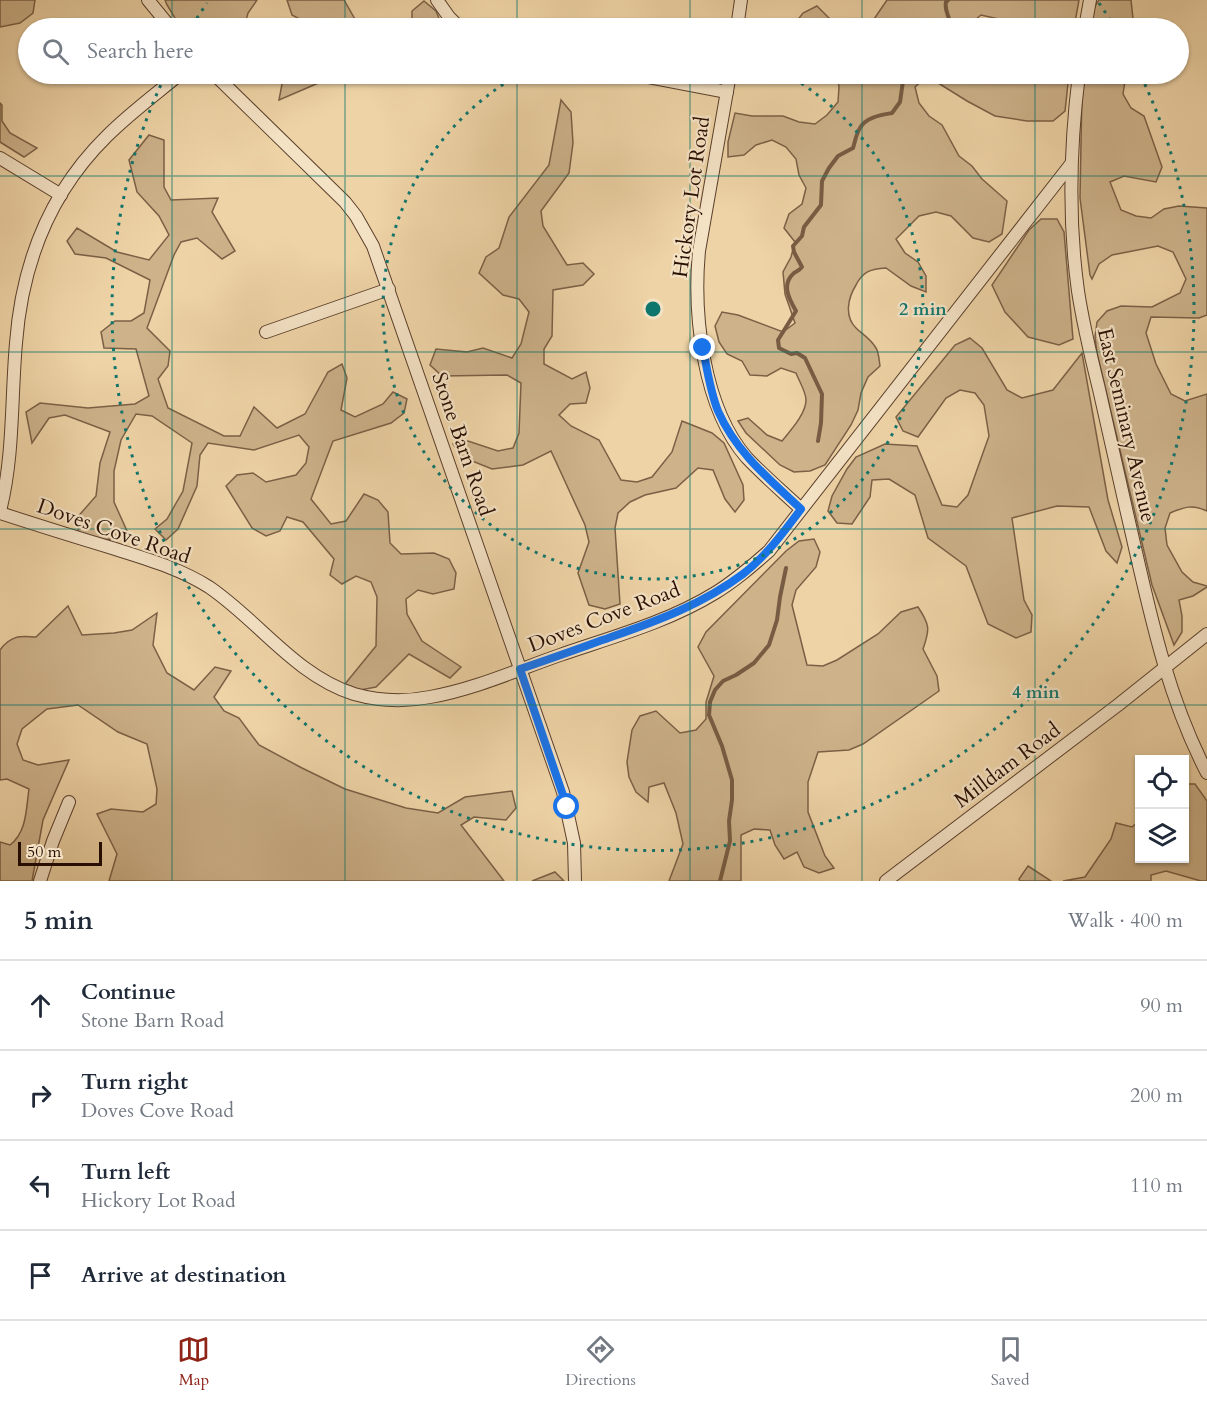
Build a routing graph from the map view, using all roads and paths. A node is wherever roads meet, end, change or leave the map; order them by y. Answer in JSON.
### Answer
{"nodes":[{"id":1,"x":148,"y":0,"type":"edge"},
{"id":2,"x":437,"y":0,"type":"edge"},
{"id":3,"x":741,"y":0,"type":"edge"},
{"id":4,"x":1090,"y":0,"type":"edge"},
{"id":5,"x":163,"y":18,"type":"edge"},
{"id":6,"x":450,"y":18,"type":"edge"},
{"id":7,"x":738,"y":18,"type":"edge"},
{"id":8,"x":1087,"y":18,"type":"edge"},
{"id":9,"x":168,"y":84,"type":"edge"},
{"id":10,"x":224,"y":84,"type":"edge"},
{"id":11,"x":685,"y":84,"type":"edge"},
{"id":12,"x":728,"y":84,"type":"edge"},
{"id":13,"x":1077,"y":84,"type":"edge"},
{"id":14,"x":727,"y":92,"type":"junction"},
{"id":15,"x":0,"y":158,"type":"edge"},
{"id":16,"x":1071,"y":164,"type":"junction"},
{"id":17,"x":61,"y":195,"type":"junction"},
{"id":18,"x":389,"y":289,"type":"junction"},
{"id":19,"x":266,"y":332,"type":"dead end"},
{"id":20,"x":801,"y":509,"type":"junction"},
{"id":21,"x":0,"y":512,"type":"edge"},
{"id":22,"x":1207,"y":634,"type":"edge"},
{"id":23,"x":1164,"y":667,"type":"junction"},
{"id":24,"x":520,"y":669,"type":"junction"},
{"id":25,"x":1207,"y":773,"type":"edge"},
{"id":26,"x":69,"y":802,"type":"dead end"},
{"id":27,"x":40,"y":881,"type":"edge"},
{"id":28,"x":575,"y":881,"type":"edge"},
{"id":29,"x":886,"y":881,"type":"edge"}],
"edges":[{"from":1,"to":5,"type":"street"},
{"from":2,"to":6,"type":"street"},
{"from":3,"to":7,"type":"street"},
{"from":4,"to":8,"type":"street"},
{"from":9,"to":17,"type":"street"},
{"from":10,"to":18,"type":"street","name":"Stone Barn Road"},
{"from":11,"to":14,"type":"street"},
{"from":12,"to":14,"type":"street","name":"Hickory Lot Road"},
{"from":13,"to":16,"type":"street","name":"East Seminary Avenue"},
{"from":14,"to":20,"type":"street","name":"Hickory Lot Road"},
{"from":15,"to":17,"type":"street"},
{"from":16,"to":20,"type":"street","name":"Doves Cove Road"},
{"from":16,"to":23,"type":"street","name":"East Seminary Avenue"},
{"from":17,"to":21,"type":"street"},
{"from":18,"to":19,"type":"street"},
{"from":18,"to":24,"type":"street","name":"Stone Barn Road"},
{"from":20,"to":24,"type":"street","name":"Doves Cove Road"},
{"from":21,"to":24,"type":"street","name":"Doves Cove Road"},
{"from":22,"to":23,"type":"street","name":"Milldam Road"},
{"from":23,"to":25,"type":"street","name":"East Seminary Avenue"},
{"from":23,"to":29,"type":"street","name":"Milldam Road"},
{"from":24,"to":28,"type":"street","name":"Stone Barn Road"},
{"from":26,"to":27,"type":"street"}]}
